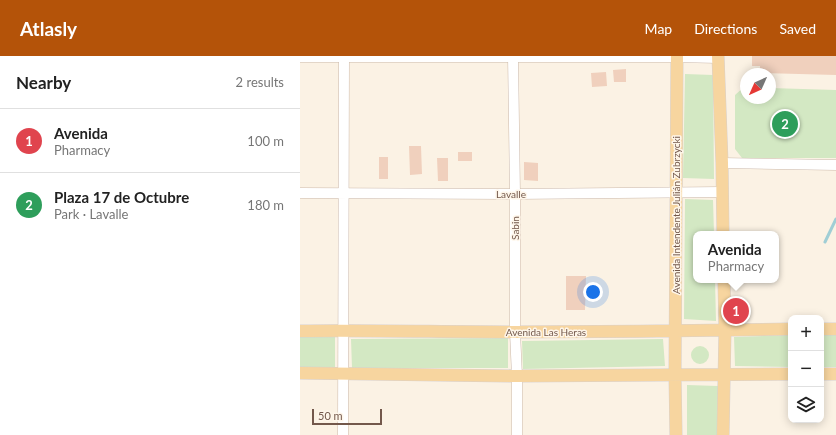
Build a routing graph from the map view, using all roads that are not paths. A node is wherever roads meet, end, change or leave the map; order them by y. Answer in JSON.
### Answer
{"nodes":[{"id":1,"x":513,"y":56,"type":"edge"},
{"id":2,"x":676,"y":56,"type":"edge"},
{"id":3,"x":344,"y":57,"type":"edge"},
{"id":4,"x":718,"y":57,"type":"edge"},
{"id":5,"x":300,"y":58,"type":"edge"},
{"id":6,"x":722,"y":163,"type":"junction"},
{"id":7,"x":836,"y":165,"type":"edge"},
{"id":8,"x":676,"y":192,"type":"junction"},
{"id":9,"x":722,"y":192,"type":"junction"},
{"id":10,"x":300,"y":193,"type":"edge"},
{"id":11,"x":344,"y":193,"type":"junction"},
{"id":12,"x":514,"y":194,"type":"junction"},
{"id":13,"x":723,"y":231,"type":"edge"},
{"id":14,"x":724,"y":283,"type":"edge"},
{"id":15,"x":788,"y":329,"type":"edge"},
{"id":16,"x":824,"y":329,"type":"edge"},
{"id":17,"x":836,"y":329,"type":"edge"},
{"id":18,"x":343,"y":330,"type":"junction"},
{"id":19,"x":725,"y":330,"type":"junction"},
{"id":20,"x":300,"y":331,"type":"edge"},
{"id":21,"x":515,"y":332,"type":"junction"},
{"id":22,"x":675,"y":332,"type":"junction"},
{"id":23,"x":300,"y":373,"type":"edge"},
{"id":24,"x":344,"y":373,"type":"junction"},
{"id":25,"x":675,"y":374,"type":"junction"},
{"id":26,"x":788,"y":374,"type":"edge"},
{"id":27,"x":824,"y":374,"type":"edge"},
{"id":28,"x":836,"y":374,"type":"edge"},
{"id":29,"x":724,"y":375,"type":"junction"},
{"id":30,"x":517,"y":376,"type":"junction"},
{"id":31,"x":343,"y":435,"type":"edge"},
{"id":32,"x":517,"y":435,"type":"edge"},
{"id":33,"x":676,"y":435,"type":"edge"},
{"id":34,"x":723,"y":435,"type":"edge"}],
"edges":[{"from":1,"to":2,"type":"street"},
{"from":1,"to":3,"type":"street"},
{"from":1,"to":12,"type":"street","name":"Sabin"},
{"from":2,"to":4,"type":"street"},
{"from":2,"to":8,"type":"main road","name":"Avenida Intendente Julián Zubrzycki"},
{"from":3,"to":5,"type":"street"},
{"from":3,"to":11,"type":"street"},
{"from":4,"to":6,"type":"main road"},
{"from":6,"to":7,"type":"street"},
{"from":6,"to":9,"type":"main road"},
{"from":8,"to":9,"type":"street","name":"Lavalle"},
{"from":8,"to":12,"type":"street","name":"Lavalle"},
{"from":8,"to":22,"type":"main road","name":"Avenida Intendente Julián Zubrzycki"},
{"from":9,"to":13,"type":"main road"},
{"from":10,"to":11,"type":"street","name":"Lavalle"},
{"from":11,"to":12,"type":"street","name":"Lavalle"},
{"from":11,"to":18,"type":"street"},
{"from":12,"to":21,"type":"street","name":"Sabin"},
{"from":14,"to":19,"type":"main road"},
{"from":15,"to":19,"type":"main road","name":"Avenida Las Heras"},
{"from":16,"to":17,"type":"main road"},
{"from":18,"to":20,"type":"main road","name":"Avenida Las Heras"},
{"from":18,"to":21,"type":"main road","name":"Avenida Las Heras"},
{"from":18,"to":24,"type":"street"},
{"from":19,"to":22,"type":"main road","name":"Avenida Las Heras"},
{"from":19,"to":29,"type":"main road"},
{"from":21,"to":22,"type":"main road","name":"Avenida Las Heras"},
{"from":21,"to":30,"type":"street","name":"Sabin"},
{"from":22,"to":25,"type":"main road","name":"Avenida Intendente Julián Zubrzycki"},
{"from":23,"to":24,"type":"main road"},
{"from":24,"to":30,"type":"main road"},
{"from":24,"to":31,"type":"street"},
{"from":25,"to":29,"type":"main road"},
{"from":25,"to":30,"type":"main road"},
{"from":25,"to":33,"type":"main road","name":"Avenida Intendente Julián Zubrzycki"},
{"from":26,"to":29,"type":"main road"},
{"from":27,"to":28,"type":"main road"},
{"from":29,"to":34,"type":"main road"},
{"from":30,"to":32,"type":"street","name":"Sabin"}]}
